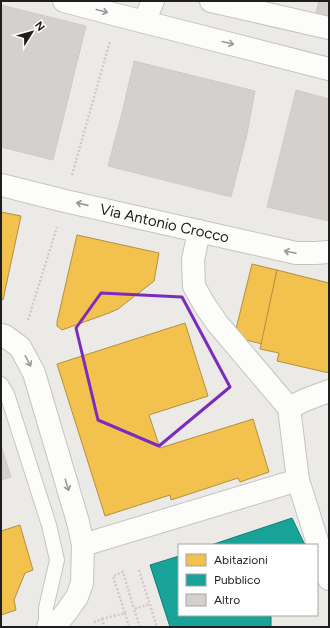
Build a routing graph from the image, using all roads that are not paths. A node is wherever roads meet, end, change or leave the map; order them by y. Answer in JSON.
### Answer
{"nodes":[{"id":1,"x":64,"y":1,"type":"edge"},
{"id":2,"x":153,"y":1,"type":"edge"},
{"id":3,"x":211,"y":1,"type":"edge"},
{"id":4,"x":144,"y":22,"type":"junction"},
{"id":5,"x":329,"y":28,"type":"edge"},
{"id":6,"x":329,"y":68,"type":"edge"},
{"id":7,"x":1,"y":185,"type":"edge"},
{"id":8,"x":199,"y":231,"type":"junction"},
{"id":9,"x":329,"y":252,"type":"edge"},
{"id":10,"x":1,"y":334,"type":"edge"},
{"id":11,"x":1,"y":384,"type":"edge"},
{"id":12,"x":329,"y":391,"type":"edge"},
{"id":13,"x":289,"y":408,"type":"junction"},
{"id":14,"x":298,"y":480,"type":"junction"},
{"id":15,"x":83,"y":545,"type":"junction"},
{"id":16,"x":329,"y":579,"type":"edge"},
{"id":17,"x":47,"y":627,"type":"edge"}],
"edges":[{"from":1,"to":4,"type":"street","one_way":true},
{"from":2,"to":4,"type":"street"},
{"from":3,"to":5,"type":"street"},
{"from":4,"to":6,"type":"street","one_way":true},
{"from":8,"to":7,"type":"street","name":"Via Antonio Crocco","one_way":true},
{"from":9,"to":8,"type":"street","name":"Via Antonio Crocco","one_way":true},
{"from":8,"to":13,"type":"street"},
{"from":10,"to":15,"type":"street","one_way":true},
{"from":11,"to":17,"type":"lane"},
{"from":12,"to":13,"type":"street"},
{"from":13,"to":14,"type":"street"},
{"from":14,"to":15,"type":"street"},
{"from":14,"to":16,"type":"street"},
{"from":15,"to":17,"type":"street"}]}
